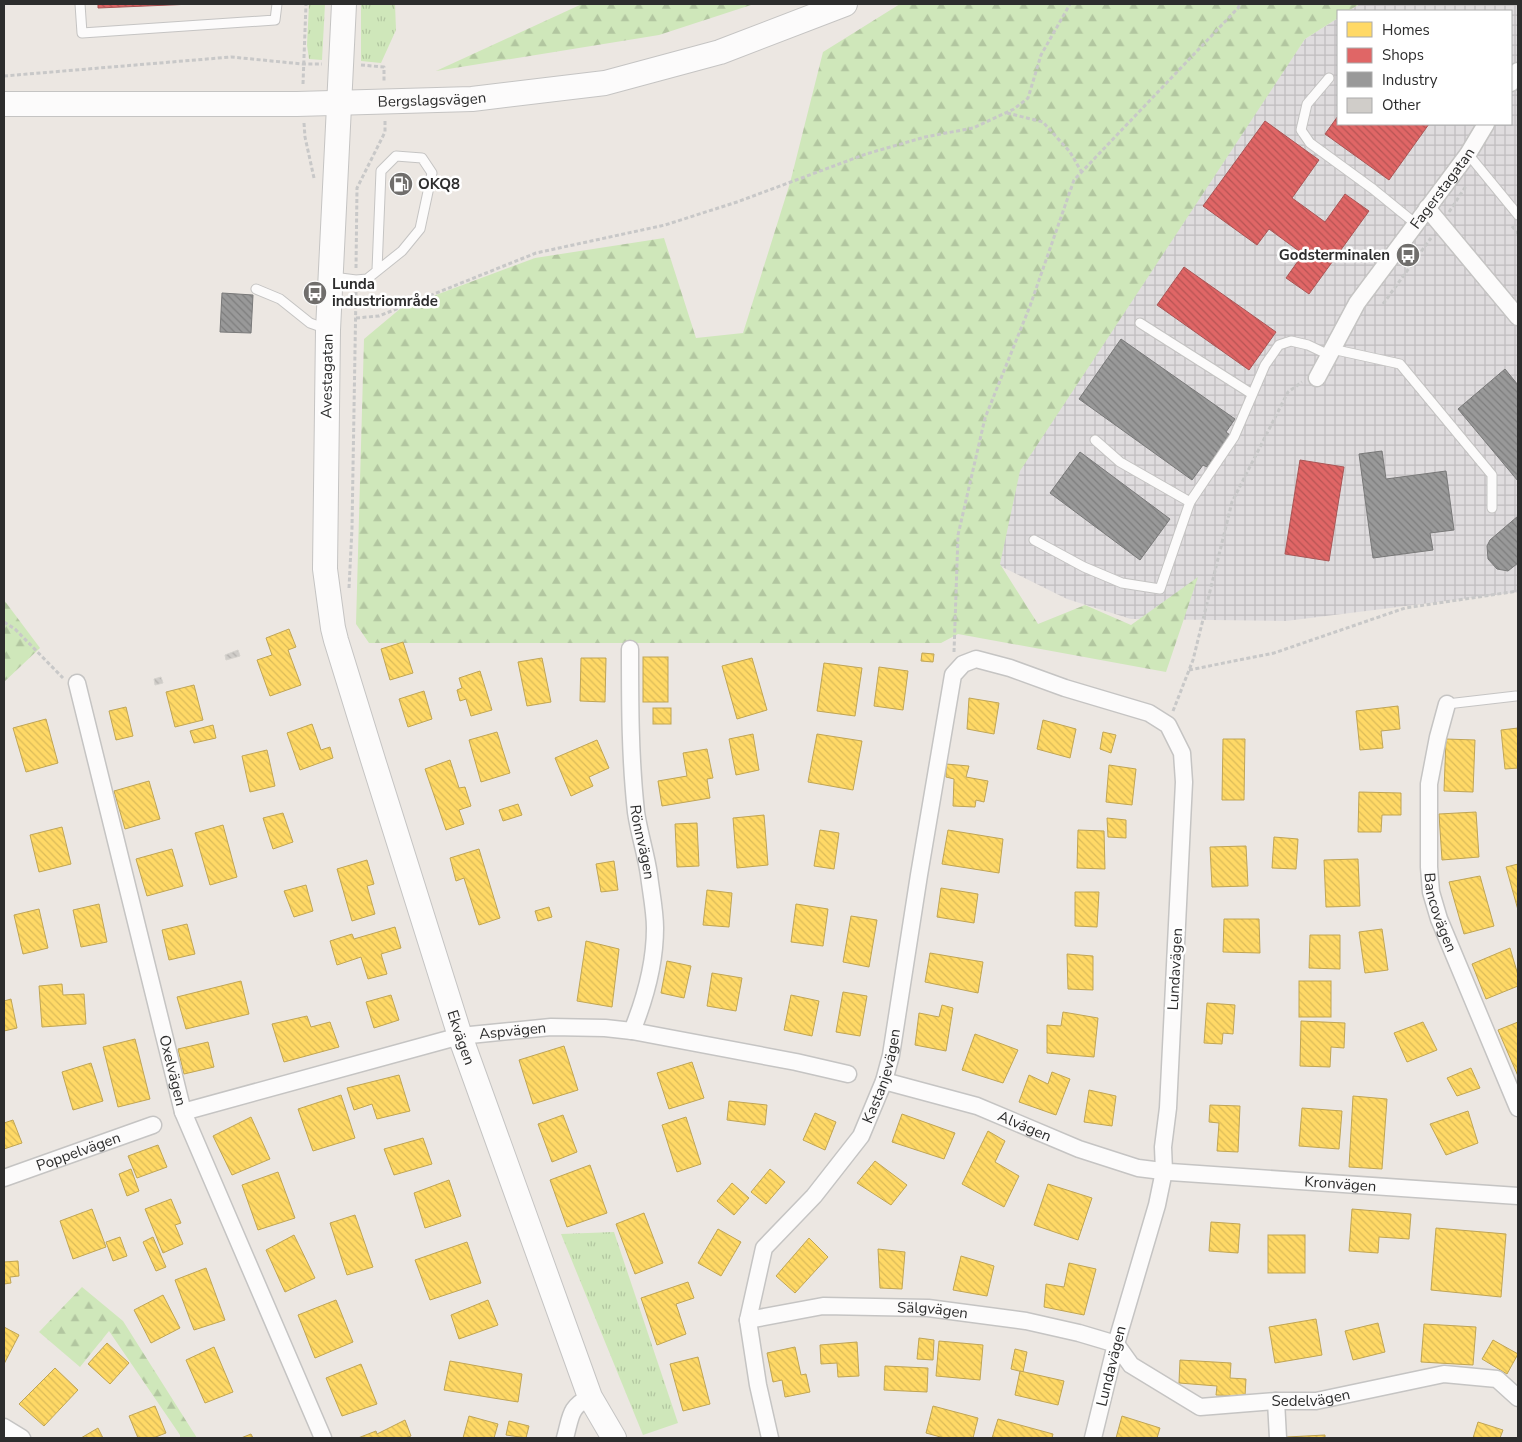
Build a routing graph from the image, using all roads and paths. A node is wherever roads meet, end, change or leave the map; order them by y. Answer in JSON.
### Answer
{"nodes":[{"id":1,"x":80,"y":4,"type":"edge"},
{"id":2,"x":276,"y":4,"type":"edge"},
{"id":3,"x":306,"y":4,"type":"edge"},
{"id":4,"x":344,"y":4,"type":"edge"},
{"id":5,"x":845,"y":4,"type":"edge"},
{"id":6,"x":1070,"y":4,"type":"edge"},
{"id":7,"x":1240,"y":4,"type":"edge"},
{"id":8,"x":303,"y":64,"type":"junction"},
{"id":9,"x":4,"y":76,"type":"edge"},
{"id":10,"x":1329,"y":78,"type":"dead end"},
{"id":11,"x":385,"y":101,"type":"junction"},
{"id":12,"x":340,"y":102,"type":"junction"},
{"id":13,"x":302,"y":103,"type":"junction"},
{"id":14,"x":4,"y":104,"type":"edge"},
{"id":15,"x":1006,"y":112,"type":"junction"},
{"id":16,"x":1485,"y":125,"type":"edge"},
{"id":17,"x":1468,"y":154,"type":"junction"},
{"id":18,"x":1081,"y":172,"type":"junction"},
{"id":19,"x":314,"y":179,"type":"dead end"},
{"id":20,"x":1427,"y":208,"type":"junction"},
{"id":21,"x":1518,"y":215,"type":"edge"},
{"id":22,"x":1416,"y":224,"type":"junction"},
{"id":23,"x":377,"y":270,"type":"junction"},
{"id":24,"x":330,"y":277,"type":"junction"},
{"id":25,"x":356,"y":280,"type":"junction"},
{"id":26,"x":256,"y":289,"type":"dead end"},
{"id":27,"x":1518,"y":317,"type":"edge"},
{"id":28,"x":356,"y":318,"type":"junction"},
{"id":29,"x":1140,"y":323,"type":"dead end"},
{"id":30,"x":328,"y":330,"type":"junction"},
{"id":31,"x":1331,"y":352,"type":"junction"},
{"id":32,"x":1317,"y":378,"type":"joint"},
{"id":33,"x":1252,"y":394,"type":"junction"},
{"id":34,"x":1095,"y":440,"type":"dead end"},
{"id":35,"x":1190,"y":502,"type":"junction"},
{"id":36,"x":1492,"y":508,"type":"dead end"},
{"id":37,"x":1034,"y":540,"type":"dead end"},
{"id":38,"x":349,"y":590,"type":"dead end"},
{"id":39,"x":1518,"y":591,"type":"edge"},
{"id":40,"x":4,"y":622,"type":"edge"},
{"id":41,"x":333,"y":628,"type":"joint"},
{"id":42,"x":630,"y":649,"type":"dead end"},
{"id":43,"x":1189,"y":670,"type":"junction"},
{"id":44,"x":953,"y":675,"type":"junction"},
{"id":45,"x":77,"y":684,"type":"joint"},
{"id":46,"x":1516,"y":696,"type":"dead end"},
{"id":47,"x":1446,"y":704,"type":"joint"},
{"id":48,"x":1168,"y":725,"type":"junction"},
{"id":49,"x":632,"y":1031,"type":"junction"},
{"id":50,"x":460,"y":1036,"type":"junction"},
{"id":51,"x":848,"y":1074,"type":"dead end"},
{"id":52,"x":884,"y":1081,"type":"junction"},
{"id":53,"x":1518,"y":1108,"type":"edge"},
{"id":54,"x":183,"y":1112,"type":"junction"},
{"id":55,"x":153,"y":1124,"type":"dead end"},
{"id":56,"x":1164,"y":1171,"type":"junction"},
{"id":57,"x":4,"y":1178,"type":"edge"},
{"id":58,"x":1518,"y":1196,"type":"edge"},
{"id":59,"x":748,"y":1320,"type":"junction"},
{"id":60,"x":1116,"y":1344,"type":"junction"},
{"id":61,"x":590,"y":1397,"type":"junction"},
{"id":62,"x":1518,"y":1398,"type":"edge"},
{"id":63,"x":1276,"y":1401,"type":"junction"},
{"id":64,"x":4,"y":1427,"type":"edge"},
{"id":65,"x":22,"y":1438,"type":"edge"},
{"id":66,"x":323,"y":1438,"type":"edge"},
{"id":67,"x":565,"y":1438,"type":"edge"},
{"id":68,"x":614,"y":1438,"type":"edge"},
{"id":69,"x":770,"y":1438,"type":"edge"},
{"id":70,"x":1093,"y":1438,"type":"edge"},
{"id":71,"x":1278,"y":1438,"type":"edge"}],
"edges":[{"from":1,"to":2,"type":"lane"},
{"from":3,"to":8,"type":"path"},
{"from":4,"to":12,"type":"street","name":"Avestagatan"},
{"from":5,"to":11,"type":"street","name":"Bergslagsvägen"},
{"from":6,"to":15,"type":"path"},
{"from":7,"to":18,"type":"path"},
{"from":8,"to":9,"type":"path"},
{"from":8,"to":13,"type":"path"},
{"from":10,"to":22,"type":"lane"},
{"from":11,"to":12,"type":"street","name":"Bergslagsvägen"},
{"from":11,"to":25,"type":"path"},
{"from":12,"to":13,"type":"street","name":"Bergslagsvägen"},
{"from":12,"to":24,"type":"street","name":"Avestagatan"},
{"from":13,"to":14,"type":"street","name":"Bergslagsvägen"},
{"from":13,"to":19,"type":"path"},
{"from":15,"to":18,"type":"path"},
{"from":15,"to":28,"type":"path"},
{"from":16,"to":17,"type":"street","name":"Fagerstagatan"},
{"from":17,"to":20,"type":"street","name":"Fagerstagatan"},
{"from":17,"to":21,"type":"lane"},
{"from":18,"to":44,"type":"path"},
{"from":20,"to":22,"type":"street","name":"Fagerstagatan"},
{"from":20,"to":27,"type":"street"},
{"from":22,"to":31,"type":"street","name":"Fagerstagatan"},
{"from":23,"to":23,"type":"lane"},
{"from":23,"to":25,"type":"lane"},
{"from":24,"to":25,"type":"lane"},
{"from":24,"to":30,"type":"street","name":"Avestagatan"},
{"from":25,"to":28,"type":"path"},
{"from":26,"to":30,"type":"lane"},
{"from":28,"to":38,"type":"path"},
{"from":29,"to":33,"type":"lane"},
{"from":30,"to":41,"type":"street","name":"Avestagatan"},
{"from":31,"to":32,"type":"street","name":"Fagerstagatan"},
{"from":31,"to":33,"type":"lane"},
{"from":31,"to":36,"type":"lane"},
{"from":32,"to":43,"type":"path"},
{"from":33,"to":35,"type":"lane"},
{"from":34,"to":35,"type":"lane"},
{"from":35,"to":37,"type":"lane"},
{"from":39,"to":43,"type":"path"},
{"from":40,"to":45,"type":"path"},
{"from":41,"to":50,"type":"street","name":"Ekvägen"},
{"from":42,"to":49,"type":"street","name":"Rönnvägen"},
{"from":43,"to":48,"type":"path"},
{"from":44,"to":48,"type":"street"},
{"from":44,"to":52,"type":"street","name":"Kastanjevägen"},
{"from":45,"to":54,"type":"street","name":"Oxelvägen"},
{"from":46,"to":47,"type":"lane"},
{"from":47,"to":53,"type":"street","name":"Bancovägen"},
{"from":48,"to":56,"type":"street","name":"Lundavägen"},
{"from":49,"to":50,"type":"street","name":"Aspvägen"},
{"from":49,"to":51,"type":"street","name":"Aspvägen"},
{"from":50,"to":54,"type":"street","name":"Aspvägen"},
{"from":50,"to":61,"type":"street","name":"Ekvägen"},
{"from":52,"to":56,"type":"street","name":"Alvägen"},
{"from":52,"to":59,"type":"street","name":"Kastanjevägen"},
{"from":54,"to":66,"type":"street","name":"Oxelvägen"},
{"from":55,"to":57,"type":"street","name":"Poppelvägen"},
{"from":56,"to":58,"type":"street","name":"Kronvägen"},
{"from":56,"to":60,"type":"street","name":"Lundavägen"},
{"from":59,"to":60,"type":"street","name":"Sälgvägen"},
{"from":59,"to":69,"type":"street","name":"Kastanjevägen"},
{"from":60,"to":63,"type":"street","name":"Sedelvägen"},
{"from":60,"to":70,"type":"street","name":"Lundavägen"},
{"from":61,"to":67,"type":"street"},
{"from":61,"to":68,"type":"street","name":"Ekvägen"},
{"from":62,"to":63,"type":"street","name":"Sedelvägen"},
{"from":63,"to":71,"type":"street"},
{"from":64,"to":65,"type":"street"}]}
